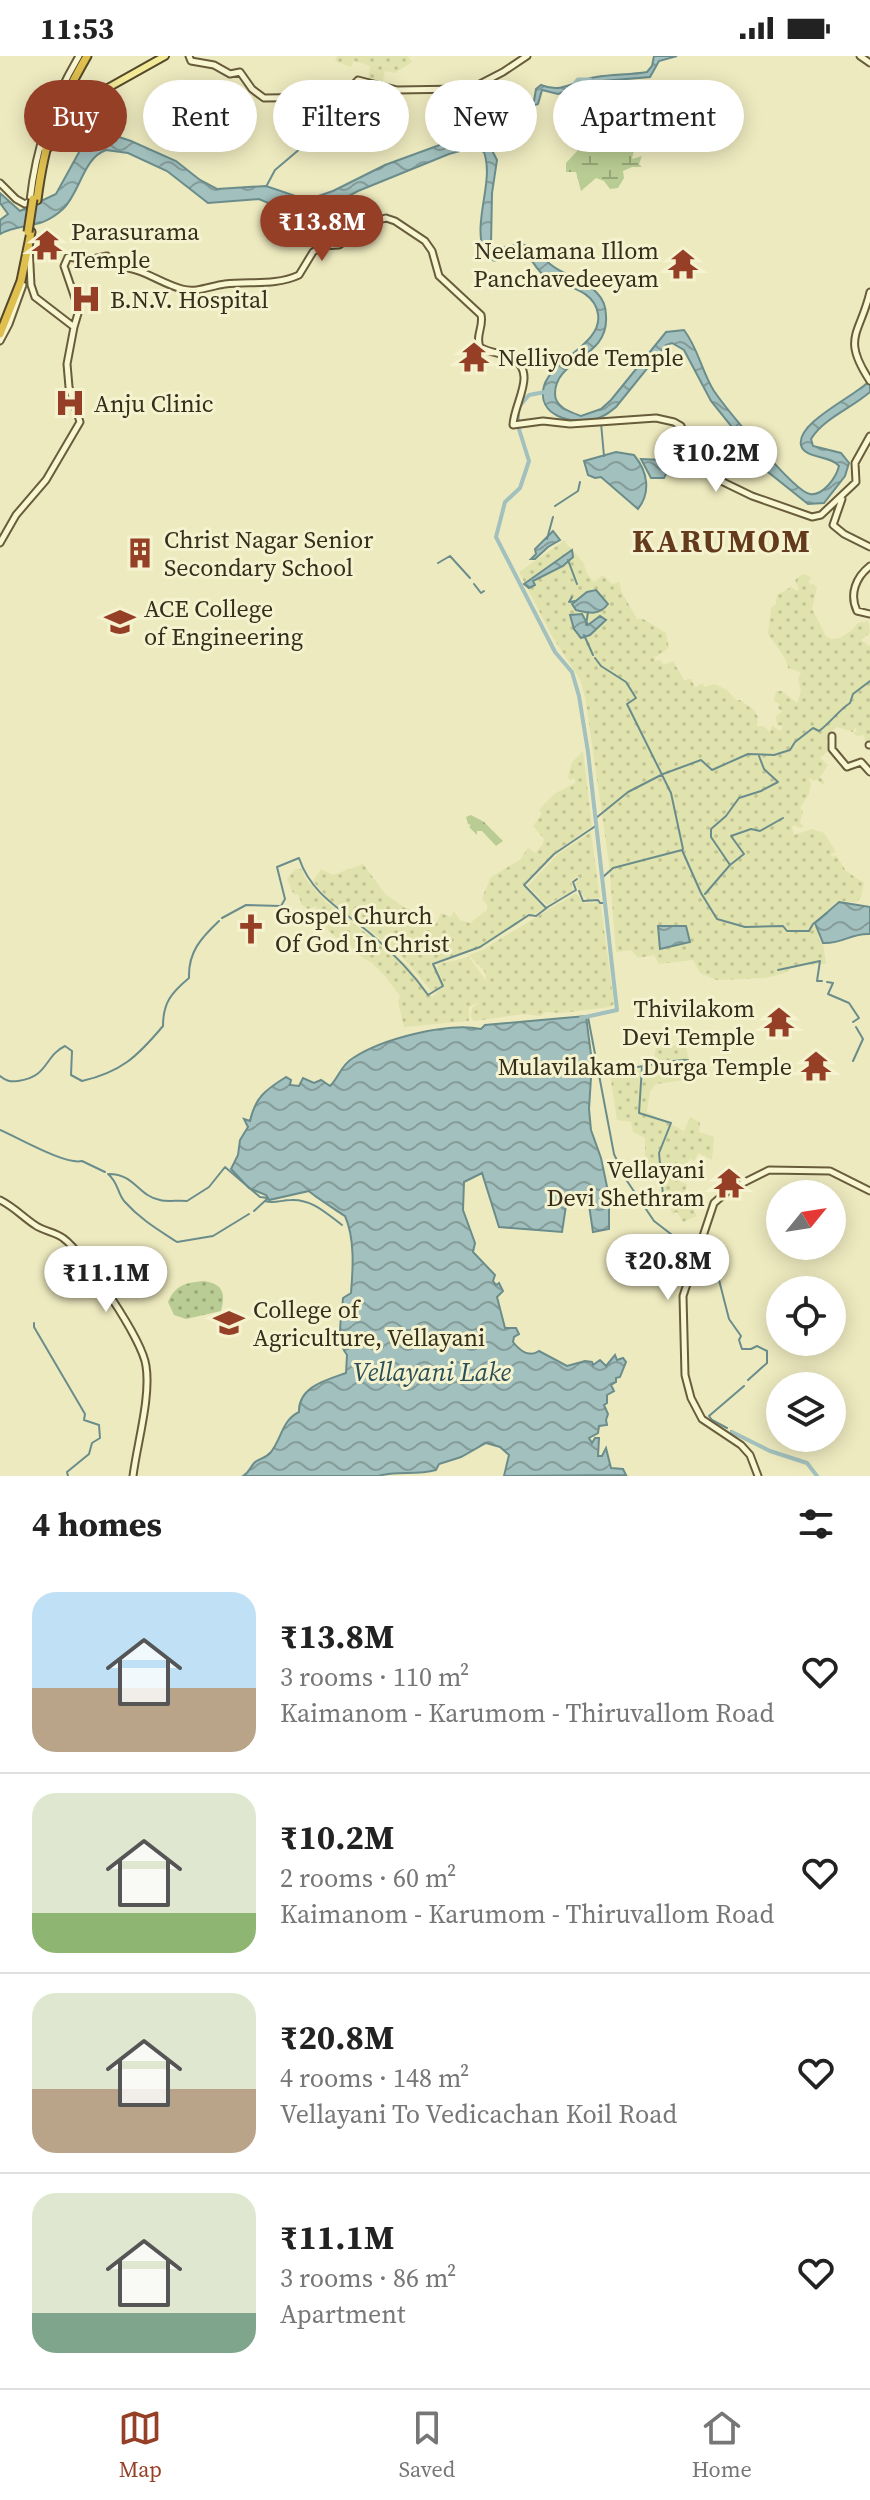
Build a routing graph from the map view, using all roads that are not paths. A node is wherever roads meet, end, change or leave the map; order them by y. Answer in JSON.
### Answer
{"nodes":[{"id":1,"x":85,"y":56,"type":"edge"},
{"id":2,"x":165,"y":56,"type":"edge"},
{"id":3,"x":189,"y":56,"type":"edge"},
{"id":4,"x":527,"y":56,"type":"edge"},
{"id":5,"x":72,"y":80,"type":"edge"},
{"id":6,"x":122,"y":80,"type":"edge"},
{"id":7,"x":45,"y":152,"type":"edge"},
{"id":8,"x":46,"y":152,"type":"edge"},
{"id":9,"x":0,"y":183,"type":"edge"},
{"id":10,"x":33,"y":200,"type":"junction"},
{"id":11,"x":29,"y":232,"type":"junction"},
{"id":12,"x":29,"y":243,"type":"junction"},
{"id":13,"x":30,"y":266,"type":"junction"},
{"id":14,"x":870,"y":292,"type":"edge"},
{"id":15,"x":3,"y":323,"type":"edge"},
{"id":16,"x":74,"y":327,"type":"junction"},
{"id":17,"x":0,"y":334,"type":"edge"},
{"id":18,"x":0,"y":341,"type":"edge"},
{"id":19,"x":869,"y":379,"type":"edge"},
{"id":20,"x":870,"y":436,"type":"edge"},
{"id":21,"x":842,"y":497,"type":"junction"},
{"id":22,"x":0,"y":543,"type":"edge"},
{"id":23,"x":870,"y":547,"type":"edge"},
{"id":24,"x":870,"y":566,"type":"edge"},
{"id":25,"x":870,"y":614,"type":"edge"},
{"id":26,"x":832,"y":736,"type":"dead end"},
{"id":27,"x":870,"y":772,"type":"edge"},
{"id":28,"x":870,"y":1191,"type":"edge"},
{"id":29,"x":0,"y":1200,"type":"edge"},
{"id":30,"x":133,"y":1476,"type":"edge"},
{"id":31,"x":758,"y":1476,"type":"edge"}],
"edges":[{"from":1,"to":5,"type":"highway"},
{"from":1,"to":10,"type":"highway"},
{"from":2,"to":6,"type":"main road"},
{"from":3,"to":4,"type":"main road"},
{"from":7,"to":10,"type":"highway"},
{"from":8,"to":10,"type":"main road"},
{"from":9,"to":10,"type":"main road"},
{"from":10,"to":11,"type":"highway","bridge":true},
{"from":11,"to":12,"type":"highway"},
{"from":11,"to":15,"type":"highway"},
{"from":12,"to":13,"type":"main road"},
{"from":12,"to":15,"type":"highway"},
{"from":13,"to":15,"type":"main road"},
{"from":13,"to":16,"type":"main road"},
{"from":14,"to":19,"type":"main road"},
{"from":15,"to":17,"type":"highway"},
{"from":15,"to":18,"type":"main road"},
{"from":16,"to":21,"type":"main road"},
{"from":16,"to":22,"type":"main road"},
{"from":20,"to":21,"type":"main road"},
{"from":21,"to":23,"type":"main road"},
{"from":24,"to":25,"type":"main road"},
{"from":26,"to":27,"type":"main road"},
{"from":28,"to":31,"type":"main road"},
{"from":29,"to":30,"type":"main road"}]}
